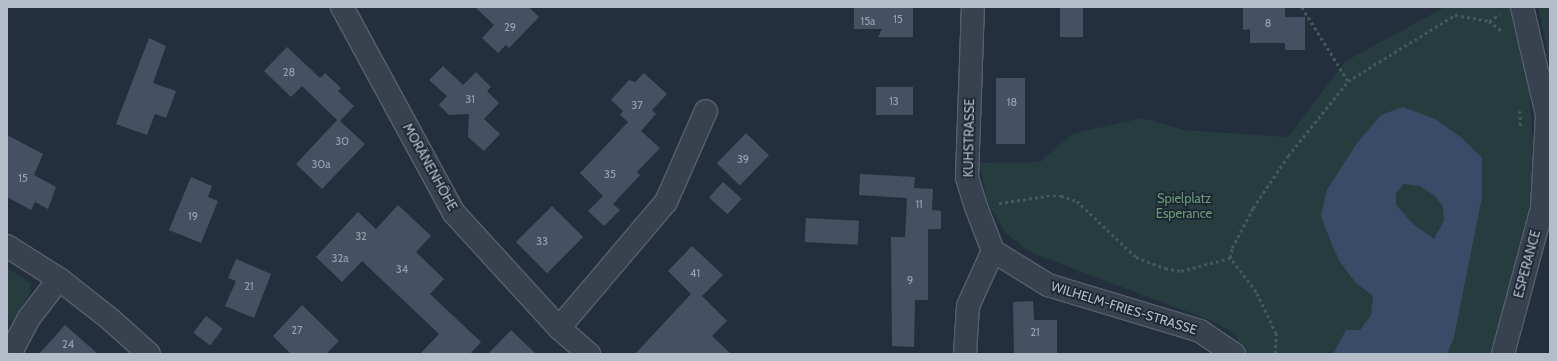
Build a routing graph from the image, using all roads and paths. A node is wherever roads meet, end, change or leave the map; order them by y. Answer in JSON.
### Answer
{"nodes":[{"id":1,"x":342,"y":7,"type":"edge"},
{"id":2,"x":973,"y":7,"type":"edge"},
{"id":3,"x":1302,"y":7,"type":"edge"},
{"id":4,"x":1514,"y":9,"type":"edge"},
{"id":5,"x":1489,"y":21,"type":"junction"},
{"id":6,"x":1507,"y":38,"type":"dead end"},
{"id":7,"x":1348,"y":81,"type":"junction"},
{"id":8,"x":1520,"y":109,"type":"dead end"},
{"id":9,"x":706,"y":111,"type":"dead end"},
{"id":10,"x":1521,"y":132,"type":"dead end"},
{"id":11,"x":976,"y":208,"type":"junction"},
{"id":12,"x":7,"y":246,"type":"edge"},
{"id":13,"x":993,"y":251,"type":"junction"},
{"id":14,"x":1230,"y":258,"type":"junction"},
{"id":15,"x":59,"y":278,"type":"junction"},
{"id":16,"x":559,"y":328,"type":"junction"},
{"id":17,"x":10,"y":354,"type":"edge"},
{"id":18,"x":149,"y":354,"type":"edge"},
{"id":19,"x":589,"y":354,"type":"edge"},
{"id":20,"x":965,"y":354,"type":"edge"},
{"id":21,"x":1234,"y":354,"type":"edge"},
{"id":22,"x":1275,"y":354,"type":"edge"},
{"id":23,"x":1503,"y":354,"type":"edge"}],
"edges":[{"from":1,"to":16,"type":"street","name":"MORÄNENHÖHE"},
{"from":2,"to":11,"type":"street","name":"KUHSTRASSE"},
{"from":3,"to":7,"type":"path"},
{"from":4,"to":5,"type":"path"},
{"from":4,"to":23,"type":"street","name":"ESPERANCE"},
{"from":5,"to":6,"type":"path"},
{"from":5,"to":7,"type":"path"},
{"from":7,"to":14,"type":"path"},
{"from":8,"to":10,"type":"path"},
{"from":9,"to":16,"type":"street"},
{"from":11,"to":13,"type":"street","name":"KUHSTRASSE"},
{"from":11,"to":14,"type":"path"},
{"from":12,"to":15,"type":"street"},
{"from":13,"to":20,"type":"street"},
{"from":13,"to":21,"type":"street","name":"WILHELM-FRIES-STRASSE"},
{"from":14,"to":22,"type":"path"},
{"from":15,"to":17,"type":"street"},
{"from":15,"to":18,"type":"street"},
{"from":16,"to":19,"type":"street","name":"MORÄNENHÖHE"}]}
